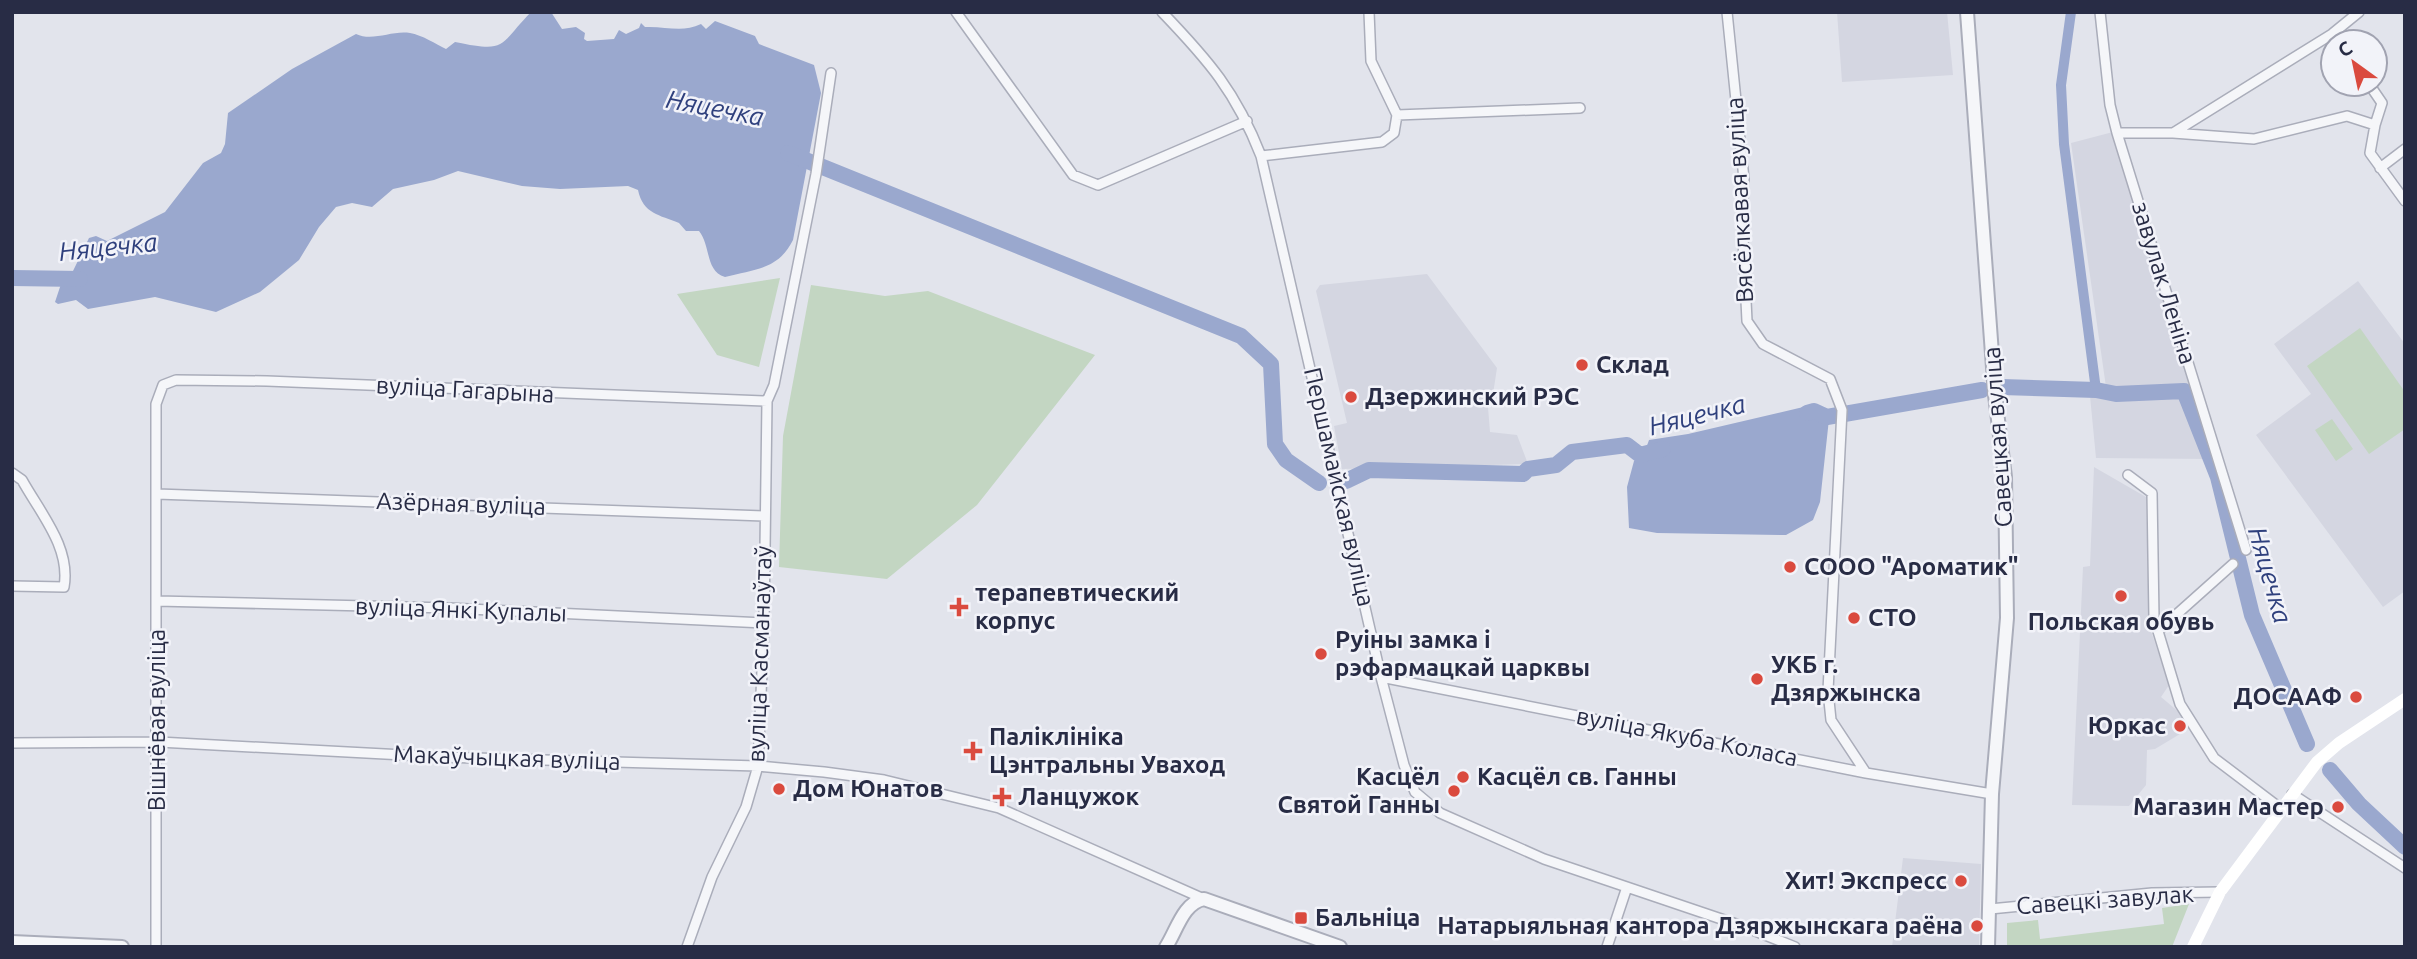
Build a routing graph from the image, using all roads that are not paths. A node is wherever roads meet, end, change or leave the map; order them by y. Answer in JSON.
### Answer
{"nodes":[{"id":1,"x":956,"y":12,"type":"edge"},
{"id":2,"x":1162,"y":12,"type":"edge"},
{"id":3,"x":1369,"y":12,"type":"edge"},
{"id":4,"x":1727,"y":12,"type":"edge"},
{"id":5,"x":1967,"y":12,"type":"edge"},
{"id":6,"x":2100,"y":12,"type":"edge"},
{"id":7,"x":2359,"y":12,"type":"edge"},
{"id":8,"x":2338,"y":28,"type":"edge"},
{"id":9,"x":2319,"y":41,"type":"edge"},
{"id":10,"x":831,"y":73,"type":"dead end"},
{"id":11,"x":2379,"y":98,"type":"edge"},
{"id":12,"x":1580,"y":108,"type":"dead end"},
{"id":13,"x":1397,"y":116,"type":"junction"},
{"id":14,"x":1247,"y":121,"type":"junction"},
{"id":15,"x":2375,"y":125,"type":"junction"},
{"id":16,"x":2173,"y":133,"type":"junction"},
{"id":17,"x":2117,"y":134,"type":"junction"},
{"id":18,"x":2405,"y":149,"type":"edge"},
{"id":19,"x":1261,"y":156,"type":"junction"},
{"id":20,"x":2380,"y":168,"type":"junction"},
{"id":21,"x":2405,"y":201,"type":"edge"},
{"id":22,"x":163,"y":385,"type":"joint"},
{"id":23,"x":767,"y":401,"type":"junction"},
{"id":24,"x":12,"y":473,"type":"edge"},
{"id":25,"x":2128,"y":475,"type":"dead end"},
{"id":26,"x":157,"y":494,"type":"junction"},
{"id":27,"x":765,"y":516,"type":"junction"},
{"id":28,"x":2246,"y":550,"type":"dead end"},
{"id":29,"x":2233,"y":564,"type":"dead end"},
{"id":30,"x":12,"y":586,"type":"edge"},
{"id":31,"x":157,"y":601,"type":"junction"},
{"id":32,"x":764,"y":623,"type":"junction"},
{"id":33,"x":2158,"y":631,"type":"junction"},
{"id":34,"x":1381,"y":677,"type":"junction"},
{"id":35,"x":2405,"y":699,"type":"edge"},
{"id":36,"x":159,"y":742,"type":"junction"},
{"id":37,"x":12,"y":743,"type":"edge"},
{"id":38,"x":758,"y":766,"type":"junction"},
{"id":39,"x":1867,"y":773,"type":"junction"},
{"id":40,"x":1992,"y":794,"type":"junction"},
{"id":41,"x":2292,"y":794,"type":"junction"},
{"id":42,"x":2280,"y":808,"type":"junction"},
{"id":43,"x":2405,"y":868,"type":"edge"},
{"id":44,"x":1627,"y":887,"type":"junction"},
{"id":45,"x":2220,"y":892,"type":"junction"},
{"id":46,"x":1204,"y":899,"type":"junction"},
{"id":47,"x":1990,"y":909,"type":"junction"},
{"id":48,"x":12,"y":942,"type":"edge"},
{"id":49,"x":122,"y":947,"type":"edge"},
{"id":50,"x":156,"y":947,"type":"edge"},
{"id":51,"x":687,"y":947,"type":"edge"},
{"id":52,"x":1166,"y":947,"type":"edge"},
{"id":53,"x":1340,"y":947,"type":"edge"},
{"id":54,"x":1607,"y":947,"type":"edge"},
{"id":55,"x":1795,"y":947,"type":"edge"},
{"id":56,"x":1988,"y":947,"type":"edge"},
{"id":57,"x":2193,"y":947,"type":"edge"}],
"edges":[{"from":1,"to":14,"type":"street"},
{"from":2,"to":14,"type":"street","name":"Першамайская вуліца"},
{"from":3,"to":13,"type":"street"},
{"from":4,"to":39,"type":"street","name":"Вясёлкавая вуліца"},
{"from":5,"to":40,"type":"street","name":"Савецкая вуліца"},
{"from":6,"to":17,"type":"street","name":"завулак Леніна"},
{"from":7,"to":8,"type":"street"},
{"from":9,"to":16,"type":"street"},
{"from":10,"to":23,"type":"street","name":"вуліца Касманаўтаў"},
{"from":11,"to":15,"type":"street"},
{"from":12,"to":13,"type":"street"},
{"from":13,"to":19,"type":"street"},
{"from":14,"to":19,"type":"street","name":"Першамайская вуліца"},
{"from":15,"to":16,"type":"street"},
{"from":15,"to":20,"type":"street"},
{"from":16,"to":17,"type":"street"},
{"from":17,"to":28,"type":"street","name":"завулак Леніна"},
{"from":18,"to":20,"type":"street"},
{"from":19,"to":34,"type":"street","name":"Першамайская вуліца"},
{"from":20,"to":21,"type":"street"},
{"from":22,"to":23,"type":"street","name":"вуліца Гагарына"},
{"from":22,"to":26,"type":"street","name":"Вішнёвая вуліца"},
{"from":23,"to":27,"type":"street","name":"вуліца Касманаўтаў"},
{"from":24,"to":30,"type":"street"},
{"from":25,"to":33,"type":"street"},
{"from":26,"to":27,"type":"street","name":"Азёрная вуліца"},
{"from":26,"to":31,"type":"street","name":"Вішнёвая вуліца"},
{"from":27,"to":32,"type":"street","name":"вуліца Касманаўтаў"},
{"from":29,"to":33,"type":"street"},
{"from":31,"to":32,"type":"street","name":"вуліца Янкі Купалы"},
{"from":31,"to":36,"type":"street","name":"Вішнёвая вуліца"},
{"from":32,"to":38,"type":"street","name":"вуліца Касманаўтаў"},
{"from":33,"to":42,"type":"street"},
{"from":34,"to":39,"type":"street","name":"вуліца Якуба Коласа"},
{"from":34,"to":44,"type":"street","name":"Першамайская вуліца"},
{"from":35,"to":41,"type":"main road"},
{"from":36,"to":37,"type":"street","name":"Макаўчыцкая вуліца"},
{"from":36,"to":38,"type":"street","name":"Макаўчыцкая вуліца"},
{"from":36,"to":50,"type":"street","name":"Вішнёвая вуліца"},
{"from":38,"to":46,"type":"street","name":"Макаўчыцкая вуліца"},
{"from":38,"to":51,"type":"street","name":"вуліца Касманаўтаў"},
{"from":39,"to":40,"type":"street","name":"вуліца Якуба Коласа"},
{"from":40,"to":47,"type":"street","name":"Савецкая вуліца"},
{"from":41,"to":42,"type":"main road"},
{"from":41,"to":43,"type":"street"},
{"from":42,"to":45,"type":"main road"},
{"from":44,"to":54,"type":"street"},
{"from":44,"to":55,"type":"street","name":"Першамайская вуліца"},
{"from":45,"to":47,"type":"street","name":"Савецкі завулак"},
{"from":45,"to":57,"type":"main road"},
{"from":46,"to":52,"type":"street"},
{"from":46,"to":53,"type":"street"},
{"from":47,"to":56,"type":"street","name":"Савецкая вуліца"},
{"from":48,"to":49,"type":"street"}]}
